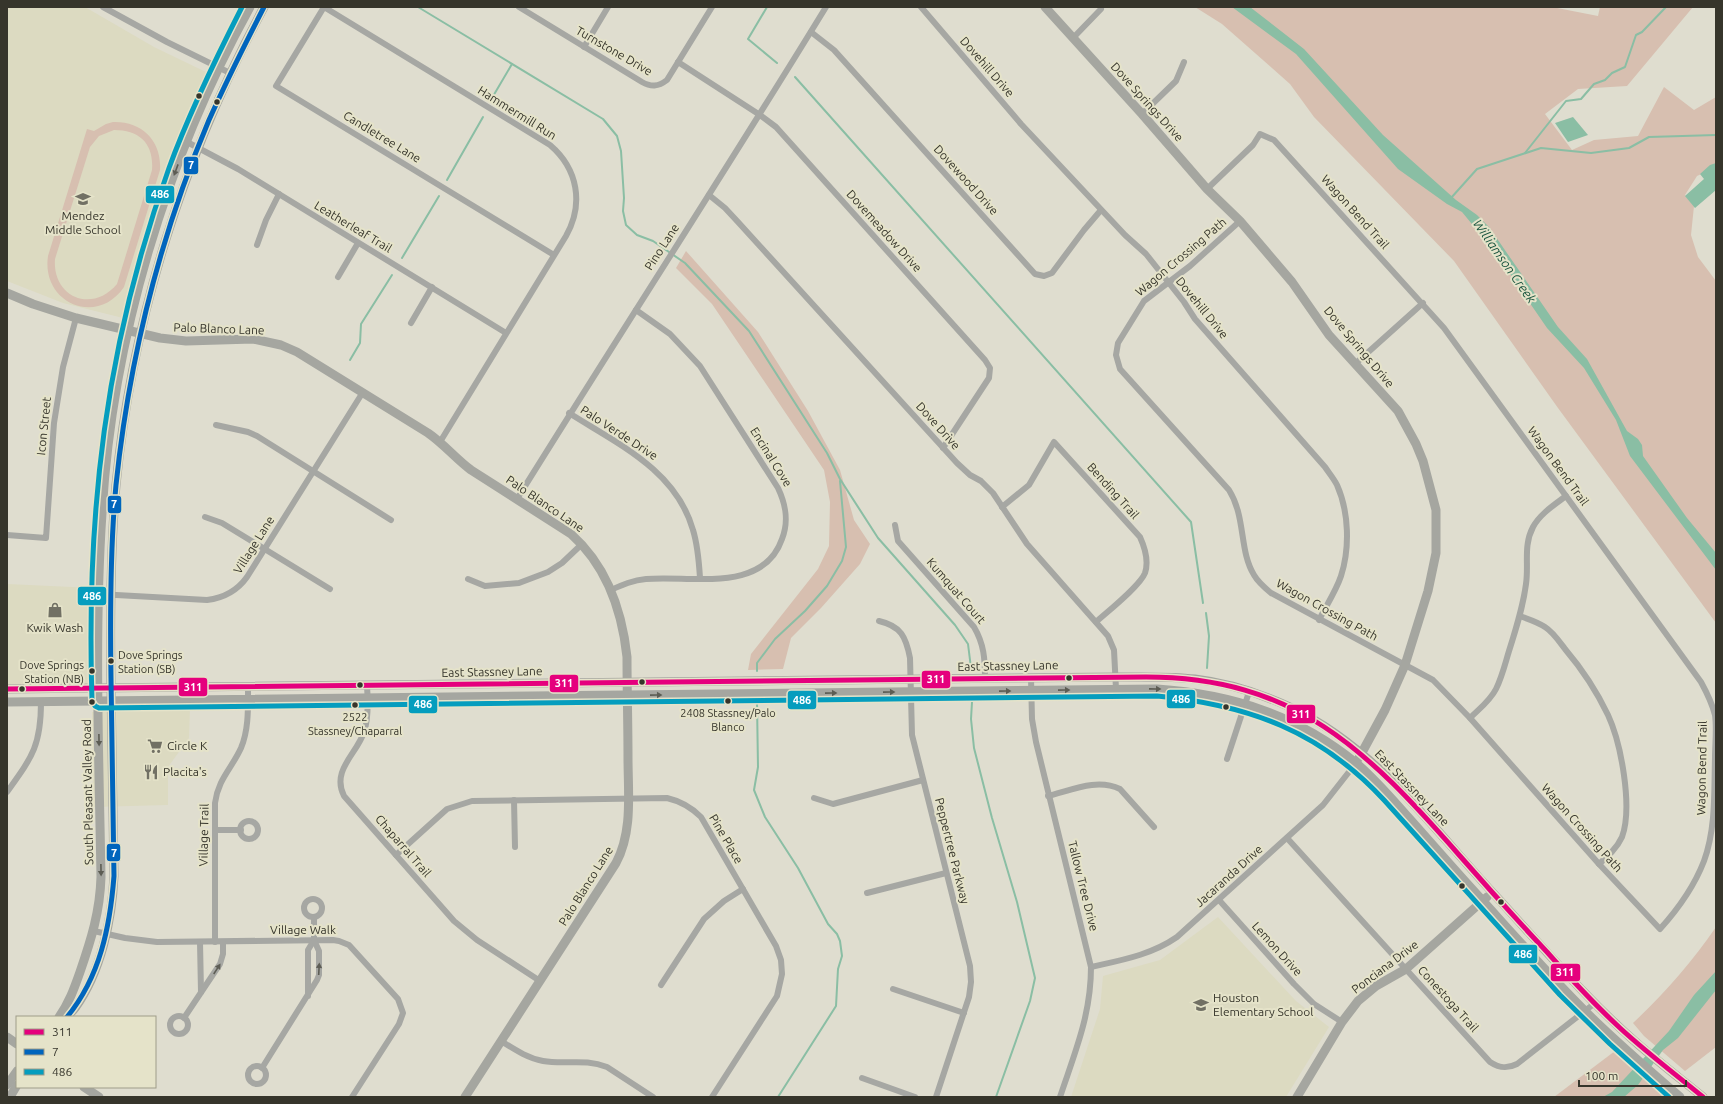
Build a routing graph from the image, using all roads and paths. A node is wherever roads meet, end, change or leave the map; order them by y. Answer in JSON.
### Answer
{"nodes":[{"id":1,"x":250,"y":7,"type":"edge"},
{"id":2,"x":264,"y":7,"type":"edge"},
{"id":3,"x":324,"y":7,"type":"edge"},
{"id":4,"x":519,"y":7,"type":"edge"},
{"id":5,"x":608,"y":7,"type":"edge"},
{"id":6,"x":712,"y":7,"type":"edge"},
{"id":7,"x":826,"y":7,"type":"edge"},
{"id":8,"x":921,"y":7,"type":"edge"},
{"id":9,"x":1045,"y":7,"type":"edge"},
{"id":10,"x":106,"y":8,"type":"edge"},
{"id":11,"x":1101,"y":9,"type":"dead end"},
{"id":12,"x":811,"y":32,"type":"junction"},
{"id":13,"x":1073,"y":38,"type":"junction"},
{"id":14,"x":584,"y":47,"type":"junction"},
{"id":15,"x":678,"y":62,"type":"junction"},
{"id":16,"x":1184,"y":62,"type":"dead end"},
{"id":17,"x":218,"y":68,"type":"junction"},
{"id":18,"x":230,"y":73,"type":"junction"},
{"id":19,"x":760,"y":114,"type":"junction"},
{"id":20,"x":1142,"y":114,"type":"junction"},
{"id":21,"x":186,"y":142,"type":"junction"},
{"id":22,"x":198,"y":148,"type":"junction"},
{"id":23,"x":1207,"y":189,"type":"junction"},
{"id":24,"x":279,"y":194,"type":"junction"},
{"id":25,"x":709,"y":195,"type":"junction"},
{"id":26,"x":1101,"y":210,"type":"junction"},
{"id":27,"x":1240,"y":221,"type":"junction"},
{"id":28,"x":358,"y":243,"type":"junction"},
{"id":29,"x":257,"y":245,"type":"dead end"},
{"id":30,"x":554,"y":255,"type":"junction"},
{"id":31,"x":338,"y":277,"type":"dead end"},
{"id":32,"x":1167,"y":282,"type":"junction"},
{"id":33,"x":432,"y":287,"type":"junction"},
{"id":34,"x":7,"y":293,"type":"edge"},
{"id":35,"x":1423,"y":303,"type":"junction"},
{"id":36,"x":636,"y":310,"type":"junction"},
{"id":37,"x":76,"y":318,"type":"junction"},
{"id":38,"x":411,"y":323,"type":"dead end"},
{"id":39,"x":128,"y":331,"type":"junction"},
{"id":40,"x":506,"y":333,"type":"junction"},
{"id":41,"x":140,"y":334,"type":"junction"},
{"id":42,"x":1355,"y":364,"type":"junction"},
{"id":43,"x":363,"y":392,"type":"junction"},
{"id":44,"x":569,"y":413,"type":"junction"},
{"id":45,"x":216,"y":425,"type":"dead end"},
{"id":46,"x":440,"y":442,"type":"junction"},
{"id":47,"x":943,"y":448,"type":"junction"},
{"id":48,"x":313,"y":472,"type":"junction"},
{"id":49,"x":1566,"y":496,"type":"junction"},
{"id":50,"x":517,"y":499,"type":"junction"},
{"id":51,"x":1002,"y":507,"type":"junction"},
{"id":52,"x":205,"y":518,"type":"dead end"},
{"id":53,"x":391,"y":520,"type":"dead end"},
{"id":54,"x":895,"y":525,"type":"dead end"},
{"id":55,"x":7,"y":535,"type":"edge"},
{"id":56,"x":582,"y":544,"type":"junction"},
{"id":57,"x":264,"y":548,"type":"junction"},
{"id":58,"x":700,"y":578,"type":"junction"},
{"id":59,"x":468,"y":579,"type":"dead end"},
{"id":60,"x":330,"y":589,"type":"dead end"},
{"id":61,"x":611,"y":590,"type":"junction"},
{"id":62,"x":98,"y":594,"type":"junction"},
{"id":63,"x":110,"y":595,"type":"junction"},
{"id":64,"x":1520,"y":616,"type":"junction"},
{"id":65,"x":1319,"y":620,"type":"junction"},
{"id":66,"x":879,"y":621,"type":"dead end"},
{"id":67,"x":1096,"y":622,"type":"junction"},
{"id":68,"x":1405,"y":665,"type":"junction"},
{"id":69,"x":1116,"y":677,"type":"junction"},
{"id":70,"x":981,"y":678,"type":"junction"},
{"id":71,"x":1031,"y":678,"type":"junction"},
{"id":72,"x":910,"y":679,"type":"junction"},
{"id":73,"x":627,"y":682,"type":"junction"},
{"id":74,"x":367,"y":686,"type":"junction"},
{"id":75,"x":248,"y":687,"type":"junction"},
{"id":76,"x":98,"y":688,"type":"junction"},
{"id":77,"x":111,"y":688,"type":"junction"},
{"id":78,"x":7,"y":689,"type":"edge"},
{"id":79,"x":1116,"y":689,"type":"junction"},
{"id":80,"x":1032,"y":690,"type":"junction"},
{"id":81,"x":910,"y":692,"type":"junction"},
{"id":82,"x":1249,"y":692,"type":"junction"},
{"id":83,"x":627,"y":695,"type":"junction"},
{"id":84,"x":368,"y":698,"type":"junction"},
{"id":85,"x":248,"y":699,"type":"junction"},
{"id":86,"x":112,"y":701,"type":"junction"},
{"id":87,"x":7,"y":702,"type":"edge"},
{"id":88,"x":41,"y":702,"type":"junction"},
{"id":89,"x":99,"y":702,"type":"junction"},
{"id":90,"x":1245,"y":704,"type":"junction"},
{"id":91,"x":1470,"y":718,"type":"junction"},
{"id":92,"x":1362,"y":753,"type":"junction"},
{"id":93,"x":1227,"y":759,"type":"dead end"},
{"id":94,"x":1356,"y":763,"type":"junction"},
{"id":95,"x":923,"y":780,"type":"junction"},
{"id":96,"x":7,"y":792,"type":"edge"},
{"id":97,"x":1048,"y":796,"type":"junction"},
{"id":98,"x":814,"y":798,"type":"dead end"},
{"id":99,"x":628,"y":799,"type":"junction"},
{"id":100,"x":514,"y":800,"type":"junction"},
{"id":101,"x":1154,"y":827,"type":"dead end"},
{"id":102,"x":215,"y":830,"type":"junction"},
{"id":103,"x":241,"y":830,"type":"dead end"},
{"id":104,"x":1288,"y":838,"type":"junction"},
{"id":105,"x":515,"y":847,"type":"dead end"},
{"id":106,"x":396,"y":855,"type":"junction"},
{"id":107,"x":1599,"y":864,"type":"junction"},
{"id":108,"x":946,"y":873,"type":"junction"},
{"id":109,"x":743,"y":889,"type":"junction"},
{"id":110,"x":1492,"y":892,"type":"junction"},
{"id":111,"x":867,"y":893,"type":"dead end"},
{"id":112,"x":1219,"y":900,"type":"junction"},
{"id":113,"x":1483,"y":901,"type":"junction"},
{"id":114,"x":314,"y":917,"type":"dead end"},
{"id":115,"x":1660,"y":929,"type":"joint"},
{"id":116,"x":94,"y":931,"type":"junction"},
{"id":117,"x":106,"y":934,"type":"junction"},
{"id":118,"x":314,"y":940,"type":"junction"},
{"id":119,"x":200,"y":942,"type":"junction"},
{"id":120,"x":215,"y":942,"type":"junction"},
{"id":121,"x":223,"y":942,"type":"junction"},
{"id":122,"x":1091,"y":967,"type":"junction"},
{"id":123,"x":1406,"y":969,"type":"junction"},
{"id":124,"x":540,"y":981,"type":"junction"},
{"id":125,"x":660,"y":985,"type":"dead end"},
{"id":126,"x":893,"y":989,"type":"dead end"},
{"id":127,"x":201,"y":992,"type":"junction"},
{"id":128,"x":308,"y":996,"type":"junction"},
{"id":129,"x":1595,"y":1002,"type":"junction"},
{"id":130,"x":1584,"y":1010,"type":"junction"},
{"id":131,"x":964,"y":1013,"type":"junction"},
{"id":132,"x":60,"y":1016,"type":"edge"},
{"id":133,"x":67,"y":1016,"type":"edge"},
{"id":134,"x":184,"y":1018,"type":"dead end"},
{"id":135,"x":1342,"y":1022,"type":"junction"},
{"id":136,"x":7,"y":1030,"type":"edge"},
{"id":137,"x":16,"y":1036,"type":"edge"},
{"id":138,"x":7,"y":1037,"type":"edge"},
{"id":139,"x":501,"y":1041,"type":"junction"},
{"id":140,"x":16,"y":1043,"type":"edge"},
{"id":141,"x":262,"y":1068,"type":"dead end"},
{"id":142,"x":16,"y":1072,"type":"edge"},
{"id":143,"x":862,"y":1078,"type":"dead end"},
{"id":144,"x":7,"y":1086,"type":"edge"},
{"id":145,"x":16,"y":1087,"type":"edge"},
{"id":146,"x":86,"y":1088,"type":"edge"},
{"id":147,"x":10,"y":1097,"type":"edge"},
{"id":148,"x":99,"y":1097,"type":"edge"},
{"id":149,"x":352,"y":1097,"type":"edge"},
{"id":150,"x":465,"y":1097,"type":"edge"},
{"id":151,"x":653,"y":1097,"type":"edge"},
{"id":152,"x":712,"y":1097,"type":"edge"},
{"id":153,"x":915,"y":1097,"type":"edge"},
{"id":154,"x":936,"y":1097,"type":"edge"},
{"id":155,"x":1060,"y":1097,"type":"edge"},
{"id":156,"x":1297,"y":1097,"type":"edge"},
{"id":157,"x":1680,"y":1097,"type":"edge"},
{"id":158,"x":1703,"y":1097,"type":"edge"}],
"edges":[{"from":1,"to":17,"type":"main road","name":"South Pleasant Valley Road"},
{"from":2,"to":18,"type":"main road","name":"South Pleasant Valley Road"},
{"from":3,"to":30,"type":"street","name":"Hammermill Run"},
{"from":3,"to":30,"type":"street","name":"Candletree Lane"},
{"from":4,"to":14,"type":"street","name":"Turnstone Drive"},
{"from":5,"to":14,"type":"street"},
{"from":6,"to":15,"type":"street","name":"Turnstone Drive"},
{"from":7,"to":12,"type":"street","name":"Pino Lane"},
{"from":8,"to":26,"type":"street","name":"Dovehill Drive"},
{"from":9,"to":13,"type":"main road","name":"Dove Springs Drive"},
{"from":10,"to":17,"type":"street"},
{"from":11,"to":13,"type":"street"},
{"from":12,"to":19,"type":"street","name":"Pino Lane"},
{"from":12,"to":26,"type":"street","name":"Dovewood Drive"},
{"from":13,"to":20,"type":"main road","name":"Dove Springs Drive"},
{"from":14,"to":15,"type":"street","name":"Turnstone Drive"},
{"from":15,"to":19,"type":"street","name":"Dovemeadow Drive"},
{"from":16,"to":20,"type":"street"},
{"from":17,"to":18,"type":"street"},
{"from":17,"to":21,"type":"main road","name":"South Pleasant Valley Road"},
{"from":18,"to":22,"type":"main road","name":"South Pleasant Valley Road"},
{"from":19,"to":25,"type":"street","name":"Pino Lane"},
{"from":19,"to":47,"type":"street","name":"Dovemeadow Drive"},
{"from":20,"to":23,"type":"main road","name":"Dove Springs Drive"},
{"from":21,"to":22,"type":"street","name":"Leatherleaf Trail"},
{"from":21,"to":39,"type":"main road","name":"South Pleasant Valley Road","one_way":true},
{"from":22,"to":24,"type":"street","name":"Leatherleaf Trail"},
{"from":22,"to":41,"type":"main road","name":"South Pleasant Valley Road"},
{"from":23,"to":27,"type":"main road","name":"Dove Springs Drive"},
{"from":23,"to":35,"type":"street","name":"Wagon Bend Trail"},
{"from":24,"to":28,"type":"street","name":"Leatherleaf Trail"},
{"from":24,"to":29,"type":"street"},
{"from":25,"to":36,"type":"street","name":"Pino Lane"},
{"from":25,"to":47,"type":"street","name":"Dove Drive"},
{"from":26,"to":32,"type":"street","name":"Dovehill Drive"},
{"from":27,"to":32,"type":"street","name":"Wagon Crossing Path"},
{"from":27,"to":42,"type":"main road","name":"Dove Springs Drive"},
{"from":28,"to":31,"type":"street"},
{"from":28,"to":33,"type":"street","name":"Leatherleaf Trail"},
{"from":30,"to":40,"type":"street","name":"Hammermill Run"},
{"from":32,"to":65,"type":"street","name":"Dovehill Drive"},
{"from":32,"to":65,"type":"street","name":"Wagon Crossing Path"},
{"from":33,"to":38,"type":"street"},
{"from":33,"to":40,"type":"street","name":"Leatherleaf Trail"},
{"from":34,"to":37,"type":"main road","name":"Palo Blanco Lane"},
{"from":35,"to":42,"type":"street"},
{"from":35,"to":49,"type":"street","name":"Wagon Bend Trail"},
{"from":36,"to":44,"type":"street","name":"Pino Lane"},
{"from":36,"to":58,"type":"street","name":"Encinal Cove"},
{"from":37,"to":39,"type":"main road","name":"Palo Blanco Lane"},
{"from":37,"to":55,"type":"street","name":"Icon Street"},
{"from":39,"to":41,"type":"main road","name":"Palo Blanco Lane"},
{"from":39,"to":62,"type":"main road","name":"South Pleasant Valley Road"},
{"from":40,"to":46,"type":"street","name":"Hammermill Run"},
{"from":41,"to":43,"type":"main road","name":"Palo Blanco Lane"},
{"from":41,"to":63,"type":"main road","name":"South Pleasant Valley Road"},
{"from":42,"to":68,"type":"main road","name":"Dove Springs Drive"},
{"from":43,"to":46,"type":"main road","name":"Palo Blanco Lane"},
{"from":43,"to":48,"type":"street","name":"Village Lane"},
{"from":44,"to":50,"type":"street","name":"Pino Lane"},
{"from":44,"to":58,"type":"street","name":"Palo Verde Drive"},
{"from":45,"to":48,"type":"street"},
{"from":46,"to":50,"type":"main road","name":"Palo Blanco Lane"},
{"from":47,"to":51,"type":"street","name":"Dove Drive"},
{"from":48,"to":53,"type":"street"},
{"from":48,"to":57,"type":"street","name":"Village Lane"},
{"from":49,"to":64,"type":"street"},
{"from":49,"to":115,"type":"street","name":"Wagon Bend Trail"},
{"from":50,"to":56,"type":"main road","name":"Palo Blanco Lane"},
{"from":51,"to":67,"type":"street","name":"Dove Drive"},
{"from":51,"to":67,"type":"street","name":"Bending Trail"},
{"from":52,"to":57,"type":"street"},
{"from":54,"to":70,"type":"street","name":"Kumquat Court"},
{"from":56,"to":59,"type":"street"},
{"from":56,"to":61,"type":"main road","name":"Palo Blanco Lane"},
{"from":57,"to":60,"type":"street"},
{"from":57,"to":63,"type":"street","name":"Village Lane"},
{"from":58,"to":61,"type":"street","name":"Encinal Cove"},
{"from":61,"to":73,"type":"main road","name":"Palo Blanco Lane"},
{"from":62,"to":63,"type":"street","name":"Village Lane"},
{"from":62,"to":76,"type":"main road","name":"South Pleasant Valley Road"},
{"from":63,"to":77,"type":"main road","name":"South Pleasant Valley Road"},
{"from":64,"to":91,"type":"street"},
{"from":64,"to":107,"type":"street"},
{"from":65,"to":68,"type":"street","name":"Wagon Crossing Path"},
{"from":66,"to":72,"type":"street","name":"Peppertree Parkway"},
{"from":67,"to":69,"type":"street","name":"Dove Drive"},
{"from":68,"to":91,"type":"street","name":"Wagon Crossing Path"},
{"from":68,"to":92,"type":"main road","name":"Dove Springs Drive"},
{"from":69,"to":71,"type":"main road","name":"East Stassney Lane"},
{"from":69,"to":79,"type":"street","name":"Dove Drive"},
{"from":69,"to":82,"type":"main road","name":"East Stassney Lane"},
{"from":70,"to":71,"type":"main road","name":"East Stassney Lane"},
{"from":70,"to":72,"type":"main road","name":"East Stassney Lane"},
{"from":71,"to":80,"type":"street","name":"Tallow Tree Drive"},
{"from":72,"to":73,"type":"main road","name":"East Stassney Lane"},
{"from":72,"to":81,"type":"street","name":"Peppertree Parkway"},
{"from":73,"to":74,"type":"main road","name":"East Stassney Lane"},
{"from":73,"to":83,"type":"main road","name":"Palo Blanco Lane"},
{"from":74,"to":75,"type":"main road","name":"East Stassney Lane"},
{"from":74,"to":84,"type":"street","name":"Chaparral Trail"},
{"from":75,"to":77,"type":"main road","name":"East Stassney Lane"},
{"from":75,"to":85,"type":"street","name":"Village Trail"},
{"from":76,"to":77,"type":"main road","name":"East Stassney Lane"},
{"from":76,"to":78,"type":"main road","name":"East Stassney Lane"},
{"from":76,"to":89,"type":"main road","name":"South Pleasant Valley Road"},
{"from":77,"to":86,"type":"main road","name":"South Pleasant Valley Road"},
{"from":80,"to":79,"type":"main road","name":"East Stassney Lane","one_way":true},
{"from":79,"to":90,"type":"main road","name":"East Stassney Lane","one_way":true},
{"from":81,"to":80,"type":"main road","name":"East Stassney Lane","one_way":true},
{"from":80,"to":97,"type":"street","name":"Tallow Tree Drive"},
{"from":83,"to":81,"type":"main road","name":"East Stassney Lane","one_way":true},
{"from":81,"to":95,"type":"street","name":"Peppertree Parkway"},
{"from":82,"to":90,"type":"street"},
{"from":82,"to":92,"type":"main road","name":"East Stassney Lane"},
{"from":83,"to":84,"type":"main road","name":"East Stassney Lane"},
{"from":83,"to":99,"type":"main road","name":"Palo Blanco Lane"},
{"from":84,"to":85,"type":"main road","name":"East Stassney Lane"},
{"from":84,"to":106,"type":"street","name":"Chaparral Trail"},
{"from":85,"to":86,"type":"main road","name":"East Stassney Lane"},
{"from":85,"to":102,"type":"street","name":"Village Trail"},
{"from":86,"to":89,"type":"main road","name":"East Stassney Lane"},
{"from":86,"to":117,"type":"main road","name":"South Pleasant Valley Road"},
{"from":87,"to":88,"type":"main road","name":"East Stassney Lane"},
{"from":88,"to":89,"type":"main road","name":"East Stassney Lane"},
{"from":88,"to":96,"type":"street"},
{"from":89,"to":116,"type":"main road","name":"South Pleasant Valley Road","one_way":true},
{"from":90,"to":93,"type":"street"},
{"from":90,"to":94,"type":"main road","name":"East Stassney Lane"},
{"from":91,"to":107,"type":"street","name":"Wagon Crossing Path"},
{"from":92,"to":94,"type":"main road","name":"Dove Springs Drive"},
{"from":92,"to":110,"type":"main road","name":"East Stassney Lane"},
{"from":94,"to":104,"type":"street","name":"Jacaranda Drive"},
{"from":94,"to":113,"type":"main road","name":"East Stassney Lane"},
{"from":95,"to":98,"type":"street"},
{"from":95,"to":108,"type":"street","name":"Peppertree Parkway"},
{"from":97,"to":101,"type":"street"},
{"from":97,"to":122,"type":"street","name":"Tallow Tree Drive"},
{"from":99,"to":100,"type":"street","name":"Pine Place"},
{"from":99,"to":109,"type":"street","name":"Pine Place"},
{"from":99,"to":124,"type":"main road","name":"Palo Blanco Lane"},
{"from":100,"to":105,"type":"street"},
{"from":100,"to":106,"type":"street","name":"Pine Place"},
{"from":102,"to":103,"type":"street"},
{"from":102,"to":120,"type":"street","name":"Village Trail"},
{"from":104,"to":112,"type":"street","name":"Jacaranda Drive"},
{"from":104,"to":123,"type":"street","name":"Conestoga Trail"},
{"from":106,"to":124,"type":"street","name":"Chaparral Trail"},
{"from":107,"to":115,"type":"street","name":"Wagon Crossing Path"},
{"from":108,"to":111,"type":"street"},
{"from":108,"to":131,"type":"street","name":"Peppertree Parkway"},
{"from":109,"to":125,"type":"street"},
{"from":109,"to":152,"type":"street","name":"Pine Place"},
{"from":110,"to":113,"type":"main road","name":"Ponciana Drive"},
{"from":110,"to":129,"type":"main road","name":"East Stassney Lane"},
{"from":112,"to":122,"type":"street","name":"Jacaranda Drive"},
{"from":112,"to":135,"type":"street","name":"Lemon Drive"},
{"from":113,"to":123,"type":"main road","name":"Ponciana Drive"},
{"from":113,"to":130,"type":"main road","name":"East Stassney Lane"},
{"from":114,"to":118,"type":"street"},
{"from":116,"to":117,"type":"street","name":"Village Walk"},
{"from":116,"to":132,"type":"main road","name":"South Pleasant Valley Road"},
{"from":117,"to":119,"type":"street","name":"Village Walk"},
{"from":117,"to":133,"type":"main road","name":"South Pleasant Valley Road"},
{"from":118,"to":121,"type":"street","name":"Village Walk"},
{"from":118,"to":128,"type":"street"},
{"from":128,"to":118,"type":"street","one_way":true},
{"from":118,"to":149,"type":"street","name":"Village Walk"},
{"from":119,"to":120,"type":"street","name":"Village Walk"},
{"from":119,"to":127,"type":"street"},
{"from":120,"to":121,"type":"street","name":"Village Walk"},
{"from":127,"to":121,"type":"street","one_way":true},
{"from":122,"to":155,"type":"street","name":"Tallow Tree Drive"},
{"from":123,"to":130,"type":"street","name":"Conestoga Trail"},
{"from":123,"to":135,"type":"main road","name":"Ponciana Drive"},
{"from":124,"to":139,"type":"main road","name":"Palo Blanco Lane"},
{"from":126,"to":131,"type":"street"},
{"from":127,"to":134,"type":"street"},
{"from":128,"to":141,"type":"street"},
{"from":129,"to":130,"type":"street","name":"Conestoga Trail"},
{"from":129,"to":158,"type":"main road","name":"East Stassney Lane"},
{"from":130,"to":157,"type":"main road","name":"East Stassney Lane"},
{"from":131,"to":154,"type":"street","name":"Peppertree Parkway"},
{"from":135,"to":156,"type":"main road","name":"Ponciana Drive"},
{"from":136,"to":137,"type":"main road"},
{"from":138,"to":140,"type":"main road"},
{"from":139,"to":150,"type":"main road","name":"Palo Blanco Lane"},
{"from":139,"to":151,"type":"street"},
{"from":142,"to":144,"type":"main road"},
{"from":143,"to":153,"type":"street"},
{"from":145,"to":147,"type":"main road"},
{"from":146,"to":148,"type":"main road"}]}
